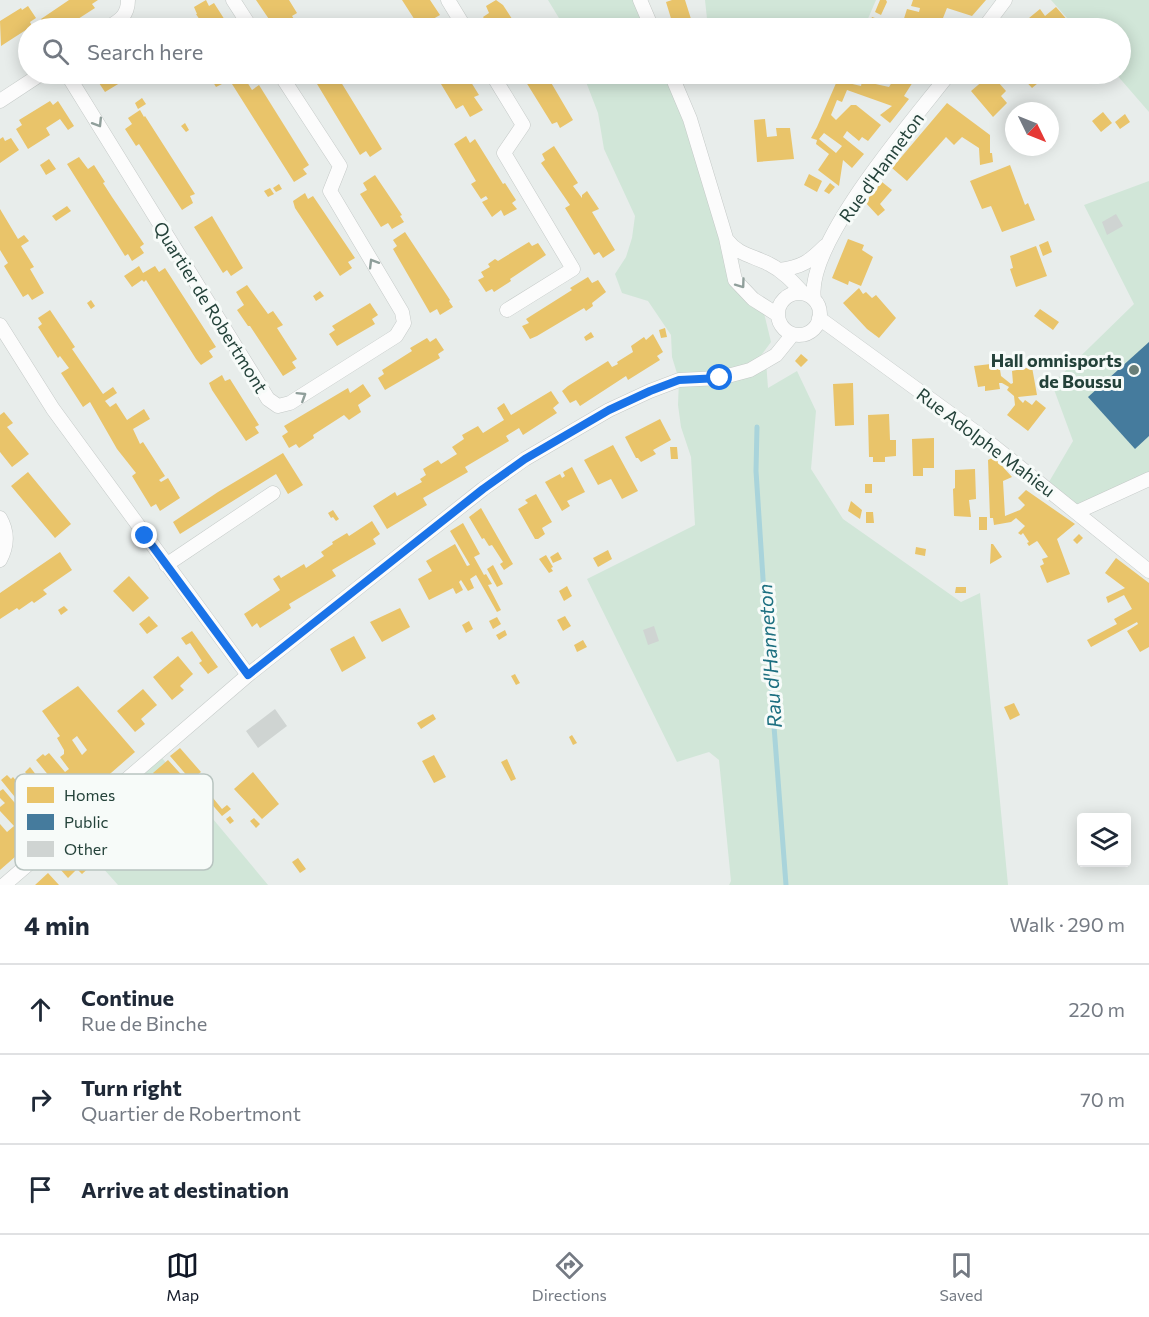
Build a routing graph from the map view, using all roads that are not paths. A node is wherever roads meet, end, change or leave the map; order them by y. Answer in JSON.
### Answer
{"nodes":[{"id":1,"x":128,"y":0,"type":"edge"},
{"id":2,"x":233,"y":0,"type":"edge"},
{"id":3,"x":448,"y":0,"type":"edge"},
{"id":4,"x":640,"y":0,"type":"edge"},
{"id":5,"x":1005,"y":0,"type":"edge"},
{"id":6,"x":123,"y":18,"type":"edge"},
{"id":7,"x":245,"y":18,"type":"edge"},
{"id":8,"x":459,"y":18,"type":"edge"},
{"id":9,"x":648,"y":18,"type":"edge"},
{"id":10,"x":992,"y":18,"type":"edge"},
{"id":11,"x":26,"y":84,"type":"edge"},
{"id":12,"x":73,"y":84,"type":"edge"},
{"id":13,"x":287,"y":84,"type":"edge"},
{"id":14,"x":498,"y":84,"type":"edge"},
{"id":15,"x":675,"y":84,"type":"edge"},
{"id":16,"x":941,"y":84,"type":"edge"},
{"id":17,"x":0,"y":101,"type":"edge"},
{"id":18,"x":726,"y":238,"type":"junction"},
{"id":19,"x":827,"y":245,"type":"junction"},
{"id":20,"x":779,"y":270,"type":"junction"},
{"id":21,"x":809,"y":296,"type":"junction"},
{"id":22,"x":507,"y":310,"type":"dead end"},
{"id":23,"x":778,"y":315,"type":"junction"},
{"id":24,"x":819,"y":318,"type":"junction"},
{"id":25,"x":0,"y":325,"type":"edge"},
{"id":26,"x":793,"y":334,"type":"junction"},
{"id":27,"x":1149,"y":479,"type":"edge"},
{"id":28,"x":273,"y":493,"type":"dead end"},
{"id":29,"x":1077,"y":512,"type":"junction"},
{"id":30,"x":0,"y":518,"type":"edge"},
{"id":31,"x":0,"y":560,"type":"edge"},
{"id":32,"x":166,"y":565,"type":"junction"},
{"id":33,"x":1149,"y":571,"type":"edge"},
{"id":34,"x":248,"y":675,"type":"junction"},
{"id":35,"x":133,"y":774,"type":"edge"},
{"id":36,"x":21,"y":870,"type":"edge"},
{"id":37,"x":4,"y":885,"type":"edge"}],
"edges":[{"from":1,"to":6,"type":"street"},
{"from":2,"to":7,"type":"street"},
{"from":3,"to":8,"type":"street"},
{"from":4,"to":9,"type":"street"},
{"from":5,"to":10,"type":"street"},
{"from":11,"to":17,"type":"street"},
{"from":12,"to":13,"type":"street","name":"Quartier de Robertmont","one_way":true},
{"from":14,"to":22,"type":"street"},
{"from":15,"to":18,"type":"street"},
{"from":16,"to":19,"type":"street","name":"Rue d'Hanneton"},
{"from":18,"to":20,"type":"street"},
{"from":18,"to":23,"type":"street","one_way":true},
{"from":19,"to":20,"type":"street"},
{"from":19,"to":21,"type":"street","name":"Rue d'Hanneton"},
{"from":20,"to":21,"type":"street"},
{"from":21,"to":23,"type":"street"},
{"from":21,"to":24,"type":"street"},
{"from":23,"to":26,"type":"street"},
{"from":24,"to":26,"type":"street"},
{"from":24,"to":29,"type":"street","name":"Rue Adolphe Mahieu"},
{"from":25,"to":32,"type":"street"},
{"from":26,"to":34,"type":"street"},
{"from":27,"to":29,"type":"street"},
{"from":28,"to":32,"type":"street"},
{"from":29,"to":33,"type":"street","name":"Rue Adolphe Mahieu"},
{"from":30,"to":31,"type":"street"},
{"from":32,"to":34,"type":"street"},
{"from":34,"to":35,"type":"street"},
{"from":36,"to":37,"type":"street"}]}
